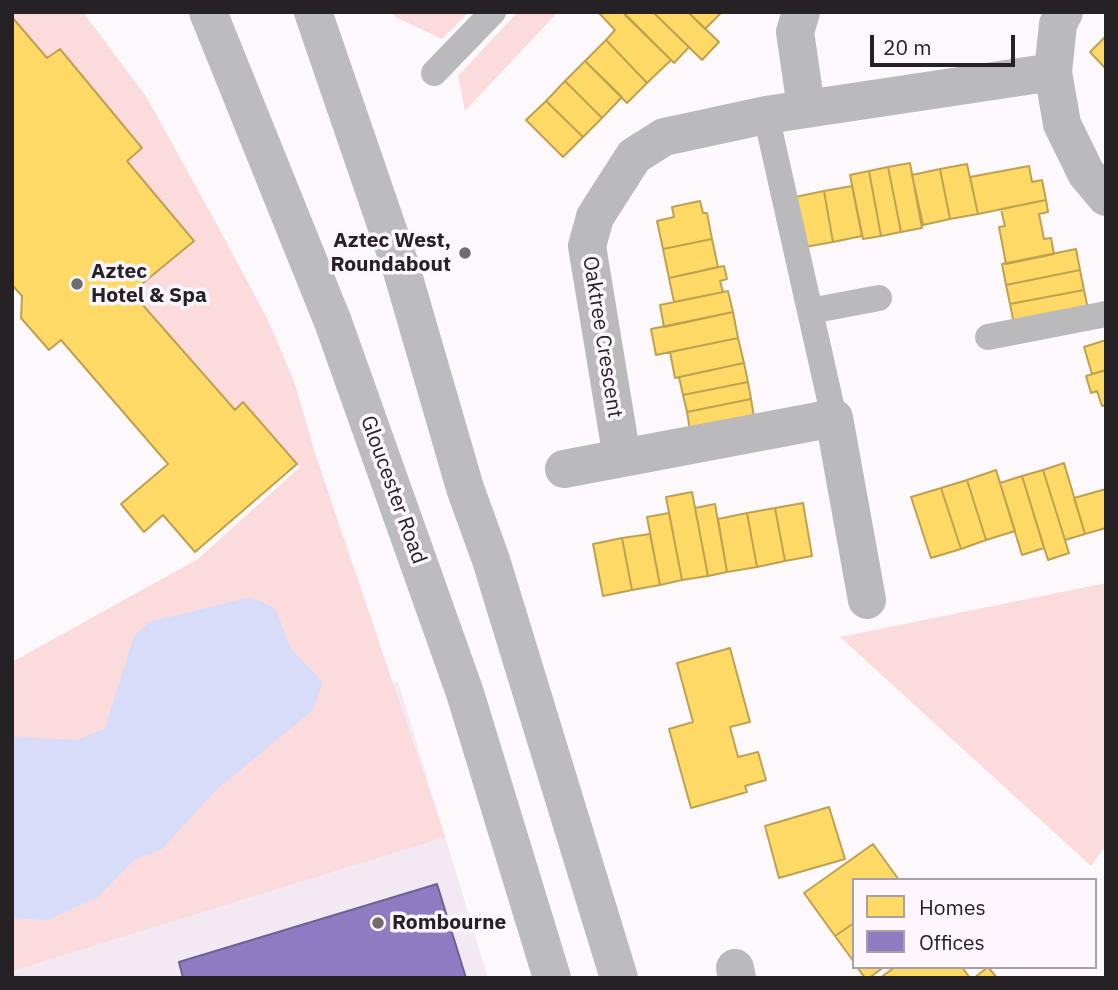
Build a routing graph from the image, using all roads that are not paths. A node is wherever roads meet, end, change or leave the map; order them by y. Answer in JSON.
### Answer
{"nodes":[{"id":1,"x":208,"y":12,"type":"edge"},
{"id":2,"x":493,"y":12,"type":"edge"},
{"id":3,"x":801,"y":12,"type":"edge"},
{"id":4,"x":1064,"y":12,"type":"edge"},
{"id":5,"x":314,"y":14,"type":"edge"},
{"id":6,"x":1053,"y":72,"type":"junction"},
{"id":7,"x":434,"y":73,"type":"dead end"},
{"id":8,"x":806,"y":107,"type":"junction"},
{"id":9,"x":766,"y":115,"type":"junction"},
{"id":10,"x":1106,"y":197,"type":"edge"},
{"id":11,"x":879,"y":298,"type":"dead end"},
{"id":12,"x":810,"y":311,"type":"junction"},
{"id":13,"x":1106,"y":314,"type":"edge"},
{"id":14,"x":988,"y":337,"type":"dead end"},
{"id":15,"x":834,"y":418,"type":"junction"},
{"id":16,"x":622,"y":458,"type":"junction"},
{"id":17,"x":564,"y":469,"type":"dead end"},
{"id":18,"x":867,"y":600,"type":"dead end"},
{"id":19,"x":552,"y":978,"type":"edge"},
{"id":20,"x":619,"y":978,"type":"edge"}],
"edges":[{"from":1,"to":19,"type":"main road","name":"Gloucester Road"},
{"from":2,"to":7,"type":"lane"},
{"from":3,"to":8,"type":"street"},
{"from":4,"to":6,"type":"street"},
{"from":5,"to":20,"type":"main road"},
{"from":6,"to":8,"type":"street","name":"Oaktree Crescent"},
{"from":6,"to":10,"type":"street"},
{"from":8,"to":9,"type":"street","name":"Oaktree Crescent"},
{"from":9,"to":12,"type":"lane"},
{"from":9,"to":16,"type":"street","name":"Oaktree Crescent"},
{"from":11,"to":12,"type":"lane"},
{"from":12,"to":15,"type":"lane"},
{"from":13,"to":14,"type":"lane"},
{"from":15,"to":16,"type":"street"},
{"from":15,"to":18,"type":"street"},
{"from":16,"to":17,"type":"street"}]}
